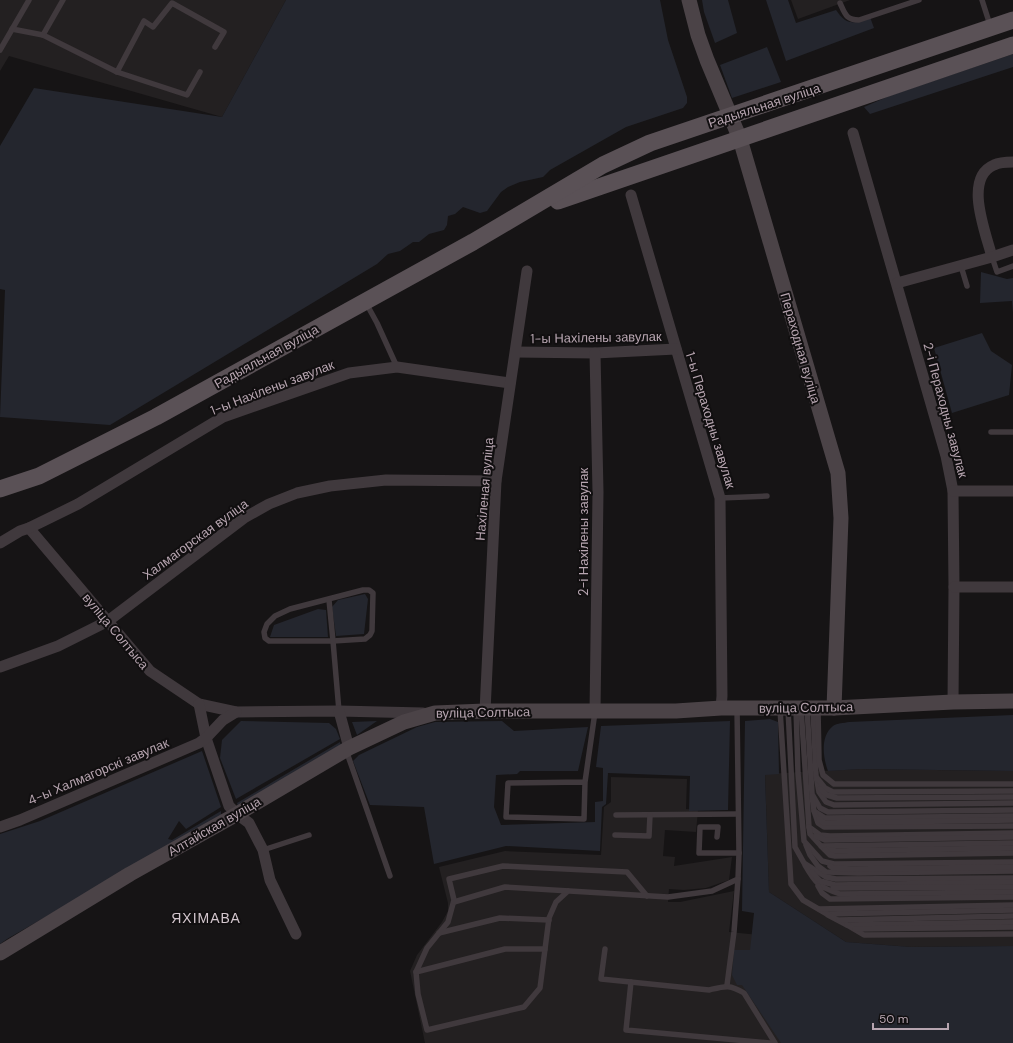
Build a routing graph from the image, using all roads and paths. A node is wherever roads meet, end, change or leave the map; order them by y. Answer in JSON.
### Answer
{"nodes":[{"id":1,"x":29,"y":0,"type":"edge"},
{"id":2,"x":64,"y":0,"type":"edge"},
{"id":3,"x":688,"y":0,"type":"edge"},
{"id":4,"x":919,"y":0,"type":"edge"},
{"id":5,"x":982,"y":0,"type":"edge"},
{"id":6,"x":840,"y":4,"type":"dead end"},
{"id":7,"x":1013,"y":20,"type":"edge"},
{"id":8,"x":991,"y":28,"type":"junction"},
{"id":9,"x":12,"y":29,"type":"junction"},
{"id":10,"x":43,"y":35,"type":"junction"},
{"id":11,"x":215,"y":47,"type":"dead end"},
{"id":12,"x":1006,"y":48,"type":"edge"},
{"id":13,"x":0,"y":50,"type":"edge"},
{"id":14,"x":117,"y":72,"type":"junction"},
{"id":15,"x":200,"y":72,"type":"dead end"},
{"id":16,"x":731,"y":116,"type":"junction"},
{"id":17,"x":854,"y":133,"type":"dead end"},
{"id":18,"x":740,"y":139,"type":"junction"},
{"id":19,"x":1013,"y":162,"type":"edge"},
{"id":20,"x":631,"y":195,"type":"dead end"},
{"id":21,"x":526,"y":212,"type":"junction"},
{"id":22,"x":1013,"y":250,"type":"edge"},
{"id":23,"x":992,"y":257,"type":"junction"},
{"id":24,"x":961,"y":266,"type":"junction"},
{"id":25,"x":1013,"y":266,"type":"edge"},
{"id":26,"x":527,"y":271,"type":"dead end"},
{"id":27,"x":897,"y":284,"type":"junction"},
{"id":28,"x":967,"y":286,"type":"dead end"},
{"id":29,"x":365,"y":301,"type":"junction"},
{"id":30,"x":676,"y":350,"type":"junction"},
{"id":31,"x":516,"y":352,"type":"junction"},
{"id":32,"x":596,"y":353,"type":"junction"},
{"id":33,"x":397,"y":367,"type":"junction"},
{"id":34,"x":510,"y":383,"type":"junction"},
{"id":35,"x":991,"y":432,"type":"dead end"},
{"id":36,"x":1013,"y":432,"type":"edge"},
{"id":37,"x":496,"y":481,"type":"junction"},
{"id":38,"x":0,"y":489,"type":"edge"},
{"id":39,"x":953,"y":491,"type":"junction"},
{"id":40,"x":1013,"y":492,"type":"edge"},
{"id":41,"x":767,"y":496,"type":"dead end"},
{"id":42,"x":720,"y":498,"type":"junction"},
{"id":43,"x":29,"y":528,"type":"junction"},
{"id":44,"x":0,"y":542,"type":"edge"},
{"id":45,"x":954,"y":587,"type":"junction"},
{"id":46,"x":1013,"y":587,"type":"edge"},
{"id":47,"x":329,"y":600,"type":"junction"},
{"id":48,"x":108,"y":621,"type":"junction"},
{"id":49,"x":333,"y":641,"type":"junction"},
{"id":50,"x":0,"y":667,"type":"edge"},
{"id":51,"x":1013,"y":701,"type":"edge"},
{"id":52,"x":952,"y":702,"type":"junction"},
{"id":53,"x":199,"y":704,"type":"junction"},
{"id":54,"x":721,"y":708,"type":"junction"},
{"id":55,"x":737,"y":708,"type":"junction"},
{"id":56,"x":800,"y":708,"type":"junction"},
{"id":57,"x":834,"y":708,"type":"junction"},
{"id":58,"x":339,"y":711,"type":"junction"},
{"id":59,"x":236,"y":712,"type":"junction"},
{"id":60,"x":485,"y":712,"type":"junction"},
{"id":61,"x":595,"y":712,"type":"junction"},
{"id":62,"x":435,"y":713,"type":"junction"},
{"id":63,"x":206,"y":738,"type":"junction"},
{"id":64,"x":347,"y":749,"type":"junction"},
{"id":65,"x":816,"y":776,"type":"junction"},
{"id":66,"x":585,"y":782,"type":"junction"},
{"id":67,"x":1013,"y":784,"type":"edge"},
{"id":68,"x":818,"y":787,"type":"junction"},
{"id":69,"x":1013,"y":790,"type":"edge"},
{"id":70,"x":812,"y":794,"type":"junction"},
{"id":71,"x":1013,"y":797,"type":"edge"},
{"id":72,"x":1013,"y":802,"type":"edge"},
{"id":73,"x":1013,"y":810,"type":"edge"},
{"id":74,"x":237,"y":814,"type":"junction"},
{"id":75,"x":738,"y":814,"type":"junction"},
{"id":76,"x":815,"y":814,"type":"junction"},
{"id":77,"x":616,"y":815,"type":"dead end"},
{"id":78,"x":650,"y":815,"type":"junction"},
{"id":79,"x":1013,"y":816,"type":"edge"},
{"id":80,"x":1013,"y":820,"type":"edge"},
{"id":81,"x":1013,"y":826,"type":"edge"},
{"id":82,"x":0,"y":827,"type":"edge"},
{"id":83,"x":809,"y":827,"type":"junction"},
{"id":84,"x":1013,"y":833,"type":"edge"},
{"id":85,"x":810,"y":834,"type":"junction"},
{"id":86,"x":309,"y":835,"type":"dead end"},
{"id":87,"x":615,"y":835,"type":"dead end"},
{"id":88,"x":717,"y":837,"type":"dead end"},
{"id":89,"x":1013,"y":837,"type":"edge"},
{"id":90,"x":804,"y":841,"type":"junction"},
{"id":91,"x":1013,"y":843,"type":"edge"},
{"id":92,"x":822,"y":847,"type":"junction"},
{"id":93,"x":1013,"y":848,"type":"edge"},
{"id":94,"x":263,"y":850,"type":"junction"},
{"id":95,"x":739,"y":853,"type":"junction"},
{"id":96,"x":1013,"y":853,"type":"edge"},
{"id":97,"x":822,"y":861,"type":"junction"},
{"id":98,"x":1013,"y":862,"type":"edge"},
{"id":99,"x":804,"y":863,"type":"junction"},
{"id":100,"x":1013,"y":867,"type":"edge"},
{"id":101,"x":1013,"y":870,"type":"edge"},
{"id":102,"x":390,"y":876,"type":"dead end"},
{"id":103,"x":1013,"y":878,"type":"edge"},
{"id":104,"x":738,"y":879,"type":"junction"},
{"id":105,"x":818,"y":881,"type":"junction"},
{"id":106,"x":1013,"y":882,"type":"edge"},
{"id":107,"x":1013,"y":887,"type":"edge"},
{"id":108,"x":568,"y":891,"type":"junction"},
{"id":109,"x":1013,"y":892,"type":"edge"},
{"id":110,"x":647,"y":896,"type":"junction"},
{"id":111,"x":1013,"y":897,"type":"edge"},
{"id":112,"x":454,"y":902,"type":"junction"},
{"id":113,"x":1013,"y":905,"type":"edge"},
{"id":114,"x":818,"y":909,"type":"junction"},
{"id":115,"x":1013,"y":910,"type":"edge"},
{"id":116,"x":827,"y":914,"type":"junction"},
{"id":117,"x":1013,"y":916,"type":"edge"},
{"id":118,"x":549,"y":920,"type":"junction"},
{"id":119,"x":838,"y":920,"type":"junction"},
{"id":120,"x":1013,"y":922,"type":"edge"},
{"id":121,"x":847,"y":925,"type":"junction"},
{"id":122,"x":1013,"y":927,"type":"edge"},
{"id":123,"x":854,"y":929,"type":"junction"},
{"id":124,"x":296,"y":934,"type":"dead end"},
{"id":125,"x":439,"y":934,"type":"junction"},
{"id":126,"x":1013,"y":934,"type":"edge"},
{"id":127,"x":545,"y":948,"type":"junction"},
{"id":128,"x":604,"y":949,"type":"dead end"},
{"id":129,"x":0,"y":953,"type":"edge"},
{"id":130,"x":416,"y":972,"type":"junction"},
{"id":131,"x":631,"y":982,"type":"junction"},
{"id":132,"x":727,"y":985,"type":"junction"},
{"id":133,"x":724,"y":1039,"type":"junction"},
{"id":134,"x":711,"y":1043,"type":"edge"},
{"id":135,"x":770,"y":1043,"type":"edge"},
{"id":136,"x":775,"y":1043,"type":"edge"}],
"edges":[{"from":1,"to":9,"type":"lane"},
{"from":2,"to":10,"type":"lane"},
{"from":3,"to":16,"type":"main road","name":"Пераходная вуліца"},
{"from":4,"to":6,"type":"lane"},
{"from":5,"to":8,"type":"lane"},
{"from":7,"to":8,"type":"main road","name":"Радыяльная вуліца"},
{"from":8,"to":12,"type":"main road"},
{"from":8,"to":16,"type":"main road","name":"Радыяльная вуліца"},
{"from":9,"to":10,"type":"lane"},
{"from":9,"to":13,"type":"lane"},
{"from":10,"to":14,"type":"lane"},
{"from":11,"to":14,"type":"lane"},
{"from":12,"to":18,"type":"main road","name":"Радыяльная вуліца"},
{"from":14,"to":15,"type":"lane"},
{"from":16,"to":18,"type":"main road","name":"Пераходная вуліца"},
{"from":16,"to":21,"type":"main road","name":"Радыяльная вуліца"},
{"from":17,"to":27,"type":"street","name":"2-і Пераходны завулак"},
{"from":18,"to":21,"type":"main road","name":"Радыяльная вуліца"},
{"from":18,"to":57,"type":"main road","name":"Пераходная вуліца"},
{"from":19,"to":23,"type":"street"},
{"from":20,"to":30,"type":"street","name":"1-ы Пераходны завулак"},
{"from":21,"to":29,"type":"main road","name":"Радыяльная вуліца"},
{"from":22,"to":23,"type":"street"},
{"from":23,"to":24,"type":"street"},
{"from":23,"to":25,"type":"lane"},
{"from":24,"to":27,"type":"street"},
{"from":24,"to":28,"type":"lane"},
{"from":26,"to":31,"type":"street","name":"Нахіленая вуліца"},
{"from":27,"to":39,"type":"street","name":"2-і Пераходны завулак"},
{"from":29,"to":33,"type":"lane"},
{"from":29,"to":38,"type":"main road","name":"Радыяльная вуліца"},
{"from":30,"to":32,"type":"street","name":"1-ы Нахілены завулак"},
{"from":30,"to":42,"type":"street","name":"1-ы Пераходны завулак"},
{"from":31,"to":32,"type":"street","name":"1-ы Нахілены завулак"},
{"from":31,"to":34,"type":"street","name":"Нахіленая вуліца"},
{"from":32,"to":61,"type":"street","name":"2-і Нахілены завулак"},
{"from":33,"to":34,"type":"street","name":"1-ы Нахілены завулак"},
{"from":33,"to":43,"type":"street","name":"1-ы Нахілены завулак"},
{"from":34,"to":37,"type":"street","name":"Нахіленая вуліца"},
{"from":35,"to":36,"type":"lane"},
{"from":37,"to":48,"type":"street","name":"Халмагорская вуліца"},
{"from":37,"to":60,"type":"street","name":"Нахіленая вуліца"},
{"from":39,"to":40,"type":"street"},
{"from":39,"to":45,"type":"street","name":"2-і Пераходны завулак"},
{"from":41,"to":42,"type":"lane"},
{"from":42,"to":54,"type":"street","name":"1-ы Пераходны завулак"},
{"from":43,"to":44,"type":"street","name":"1-ы Нахілены завулак"},
{"from":43,"to":48,"type":"street","name":"вуліца Солтыса"},
{"from":45,"to":46,"type":"street"},
{"from":45,"to":52,"type":"street","name":"2-і Пераходны завулак"},
{"from":47,"to":49,"type":"lane"},
{"from":47,"to":49,"type":"lane"},
{"from":47,"to":49,"type":"lane"},
{"from":48,"to":50,"type":"street","name":"Халмагорская вуліца"},
{"from":48,"to":53,"type":"street","name":"вуліца Солтыса"},
{"from":49,"to":58,"type":"lane"},
{"from":51,"to":52,"type":"main road","name":"вуліца Солтыса"},
{"from":52,"to":57,"type":"main road","name":"вуліца Солтыса"},
{"from":53,"to":59,"type":"street","name":"вуліца Солтыса"},
{"from":53,"to":63,"type":"street"},
{"from":54,"to":55,"type":"main road","name":"вуліца Солтыса"},
{"from":54,"to":61,"type":"main road","name":"вуліца Солтыса"},
{"from":55,"to":56,"type":"main road","name":"вуліца Солтыса"},
{"from":55,"to":75,"type":"lane"},
{"from":56,"to":57,"type":"main road","name":"вуліца Солтыса"},
{"from":56,"to":65,"type":"lane"},
{"from":56,"to":67,"type":"lane"},
{"from":56,"to":70,"type":"lane"},
{"from":56,"to":83,"type":"lane"},
{"from":56,"to":90,"type":"lane"},
{"from":56,"to":99,"type":"lane"},
{"from":56,"to":114,"type":"lane"},
{"from":58,"to":59,"type":"street","name":"вуліца Солтыса"},
{"from":58,"to":62,"type":"street","name":"вуліца Солтыса"},
{"from":58,"to":64,"type":"street"},
{"from":59,"to":63,"type":"street","name":"4-ы Халмагорскі завулак"},
{"from":60,"to":61,"type":"main road","name":"вуліца Солтыса"},
{"from":60,"to":62,"type":"main road","name":"вуліца Солтыса"},
{"from":61,"to":66,"type":"lane"},
{"from":62,"to":64,"type":"main road","name":"Алтайская вуліца"},
{"from":63,"to":74,"type":"street"},
{"from":63,"to":82,"type":"street","name":"4-ы Халмагорскі завулак"},
{"from":64,"to":74,"type":"main road","name":"Алтайская вуліца"},
{"from":64,"to":102,"type":"lane"},
{"from":65,"to":68,"type":"lane"},
{"from":65,"to":69,"type":"lane"},
{"from":66,"to":66,"type":"lane"},
{"from":68,"to":71,"type":"lane"},
{"from":68,"to":72,"type":"lane"},
{"from":70,"to":73,"type":"lane"},
{"from":70,"to":76,"type":"lane"},
{"from":74,"to":94,"type":"street"},
{"from":74,"to":129,"type":"main road","name":"Алтайская вуліца"},
{"from":75,"to":78,"type":"lane"},
{"from":75,"to":95,"type":"lane"},
{"from":76,"to":79,"type":"lane"},
{"from":76,"to":80,"type":"lane"},
{"from":76,"to":81,"type":"lane"},
{"from":77,"to":78,"type":"lane"},
{"from":78,"to":87,"type":"lane"},
{"from":83,"to":84,"type":"lane"},
{"from":83,"to":85,"type":"lane"},
{"from":85,"to":89,"type":"lane"},
{"from":85,"to":92,"type":"lane"},
{"from":86,"to":94,"type":"lane"},
{"from":88,"to":95,"type":"lane"},
{"from":90,"to":97,"type":"lane"},
{"from":90,"to":101,"type":"lane"},
{"from":91,"to":92,"type":"lane"},
{"from":92,"to":93,"type":"lane"},
{"from":92,"to":96,"type":"lane"},
{"from":94,"to":124,"type":"street"},
{"from":95,"to":104,"type":"lane"},
{"from":97,"to":98,"type":"lane"},
{"from":97,"to":100,"type":"lane"},
{"from":99,"to":103,"type":"lane"},
{"from":99,"to":105,"type":"lane"},
{"from":104,"to":110,"type":"lane"},
{"from":104,"to":132,"type":"lane"},
{"from":105,"to":106,"type":"lane"},
{"from":105,"to":107,"type":"lane"},
{"from":105,"to":109,"type":"lane"},
{"from":105,"to":111,"type":"lane"},
{"from":108,"to":110,"type":"lane"},
{"from":108,"to":112,"type":"lane"},
{"from":108,"to":118,"type":"lane"},
{"from":110,"to":112,"type":"lane"},
{"from":112,"to":125,"type":"lane"},
{"from":113,"to":114,"type":"lane"},
{"from":114,"to":116,"type":"lane"},
{"from":115,"to":116,"type":"lane"},
{"from":116,"to":119,"type":"lane"},
{"from":117,"to":119,"type":"lane"},
{"from":118,"to":125,"type":"lane"},
{"from":118,"to":127,"type":"lane"},
{"from":119,"to":121,"type":"lane"},
{"from":120,"to":121,"type":"lane"},
{"from":121,"to":123,"type":"lane"},
{"from":122,"to":123,"type":"lane"},
{"from":123,"to":126,"type":"lane"},
{"from":125,"to":130,"type":"lane"},
{"from":127,"to":130,"type":"lane"},
{"from":127,"to":130,"type":"lane"},
{"from":128,"to":131,"type":"lane"},
{"from":131,"to":132,"type":"lane"},
{"from":131,"to":133,"type":"lane"},
{"from":132,"to":136,"type":"lane"},
{"from":133,"to":134,"type":"lane"},
{"from":133,"to":135,"type":"lane"}]}
